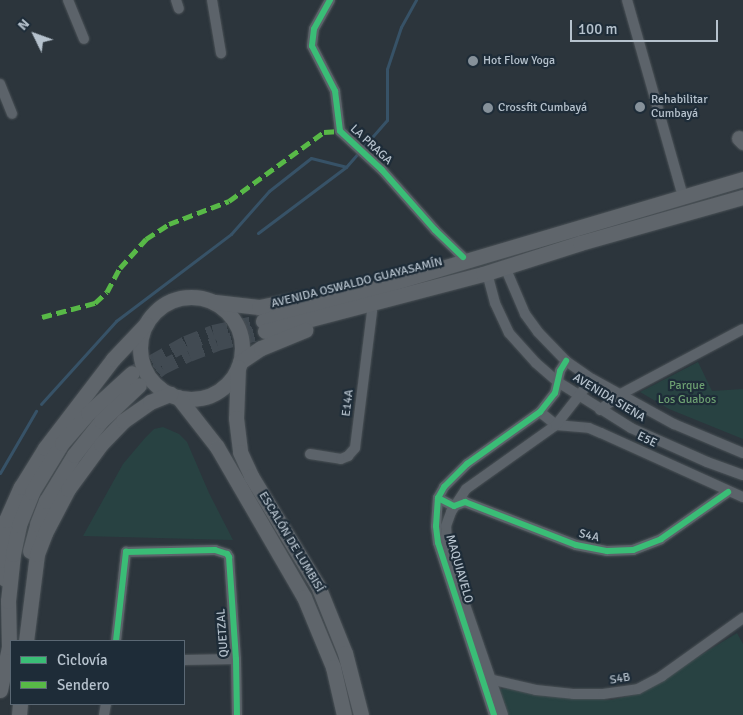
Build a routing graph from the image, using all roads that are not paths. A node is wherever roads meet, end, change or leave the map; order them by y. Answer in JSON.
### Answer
{"nodes":[{"id":1,"x":68,"y":0,"type":"edge"},
{"id":2,"x":212,"y":0,"type":"edge"},
{"id":3,"x":330,"y":0,"type":"edge"},
{"id":4,"x":627,"y":0,"type":"edge"},
{"id":5,"x":84,"y":38,"type":"dead end"},
{"id":6,"x":221,"y":53,"type":"dead end"},
{"id":7,"x":0,"y":84,"type":"edge"},
{"id":8,"x":12,"y":114,"type":"dead end"},
{"id":9,"x":743,"y":179,"type":"edge"},
{"id":10,"x":683,"y":197,"type":"junction"},
{"id":11,"x":743,"y":197,"type":"edge"},
{"id":12,"x":501,"y":250,"type":"junction"},
{"id":13,"x":463,"y":257,"type":"junction"},
{"id":14,"x":505,"y":267,"type":"junction"},
{"id":15,"x":485,"y":274,"type":"junction"},
{"id":16,"x":212,"y":302,"type":"junction"},
{"id":17,"x":372,"y":311,"type":"junction"},
{"id":18,"x":146,"y":324,"type":"junction"},
{"id":19,"x":743,"y":329,"type":"edge"},
{"id":20,"x":566,"y":361,"type":"junction"},
{"id":21,"x":239,"y":365,"type":"junction"},
{"id":22,"x":592,"y":379,"type":"junction"},
{"id":23,"x":558,"y":382,"type":"junction"},
{"id":24,"x":619,"y":395,"type":"junction"},
{"id":25,"x":174,"y":396,"type":"junction"},
{"id":26,"x":580,"y":397,"type":"junction"},
{"id":27,"x":600,"y":410,"type":"junction"},
{"id":28,"x":540,"y":412,"type":"junction"},
{"id":29,"x":556,"y":425,"type":"junction"},
{"id":30,"x":743,"y":453,"type":"edge"},
{"id":31,"x":310,"y":454,"type":"dead end"},
{"id":32,"x":743,"y":475,"type":"edge"},
{"id":33,"x":449,"y":481,"type":"junction"},
{"id":34,"x":728,"y":492,"type":"junction"},
{"id":35,"x":464,"y":497,"type":"junction"},
{"id":36,"x":743,"y":497,"type":"edge"},
{"id":37,"x":438,"y":498,"type":"junction"},
{"id":38,"x":454,"y":506,"type":"junction"},
{"id":39,"x":31,"y":600,"type":"junction"},
{"id":40,"x":8,"y":601,"type":"junction"},
{"id":41,"x":743,"y":618,"type":"edge"},
{"id":42,"x":26,"y":640,"type":"edge"},
{"id":43,"x":116,"y":640,"type":"edge"},
{"id":44,"x":236,"y":659,"type":"junction"},
{"id":45,"x":185,"y":660,"type":"edge"},
{"id":46,"x":485,"y":678,"type":"junction"},
{"id":47,"x":0,"y":690,"type":"edge"},
{"id":48,"x":237,"y":715,"type":"edge"},
{"id":49,"x":344,"y":715,"type":"edge"},
{"id":50,"x":361,"y":715,"type":"edge"},
{"id":51,"x":494,"y":715,"type":"edge"},
{"id":52,"x":503,"y":715,"type":"edge"}],
"edges":[{"from":1,"to":5,"type":"street"},
{"from":2,"to":6,"type":"street"},
{"from":3,"to":13,"type":"street","name":"LA PRAGA"},
{"from":4,"to":10,"type":"street"},
{"from":7,"to":8,"type":"street"},
{"from":9,"to":10,"type":"main road","name":"AVENIDA OSWALDO GUAYASAMÍN"},
{"from":10,"to":12,"type":"main road","name":"AVENIDA OSWALDO GUAYASAMÍN"},
{"from":11,"to":14,"type":"main road","name":"AVENIDA OSWALDO GUAYASAMÍN"},
{"from":12,"to":13,"type":"main road","name":"AVENIDA OSWALDO GUAYASAMÍN"},
{"from":12,"to":15,"type":"main road","name":"AVENIDA OSWALDO GUAYASAMÍN"},
{"from":13,"to":16,"type":"main road","name":"AVENIDA OSWALDO GUAYASAMÍN"},
{"from":14,"to":15,"type":"main road","name":"AVENIDA OSWALDO GUAYASAMÍN"},
{"from":14,"to":20,"type":"street","name":"AVENIDA SIENA"},
{"from":15,"to":17,"type":"main road","name":"AVENIDA OSWALDO GUAYASAMÍN"},
{"from":15,"to":23,"type":"street","name":"AVENIDA SIENA"},
{"from":16,"to":18,"type":"main road"},
{"from":16,"to":21,"type":"main road"},
{"from":17,"to":21,"type":"main road","name":"AVENIDA OSWALDO GUAYASAMÍN"},
{"from":17,"to":31,"type":"street","name":"E14A"},
{"from":18,"to":25,"type":"main road"},
{"from":18,"to":40,"type":"main road"},
{"from":19,"to":24,"type":"street"},
{"from":20,"to":22,"type":"street","name":"AVENIDA SIENA"},
{"from":20,"to":23,"type":"street","name":"MAQUIAVELO"},
{"from":21,"to":25,"type":"main road"},
{"from":21,"to":50,"type":"main road","name":"ESCALÓN DE LUMBISÍ"},
{"from":22,"to":24,"type":"street","name":"AVENIDA SIENA"},
{"from":22,"to":26,"type":"street"},
{"from":23,"to":26,"type":"street","name":"AVENIDA SIENA"},
{"from":23,"to":28,"type":"street","name":"MAQUIAVELO"},
{"from":24,"to":27,"type":"street"},
{"from":24,"to":30,"type":"street","name":"AVENIDA SIENA"},
{"from":25,"to":39,"type":"main road"},
{"from":25,"to":49,"type":"main road","name":"ESCALÓN DE LUMBISÍ"},
{"from":26,"to":27,"type":"street","name":"AVENIDA SIENA"},
{"from":26,"to":29,"type":"street"},
{"from":27,"to":32,"type":"street","name":"AVENIDA SIENA"},
{"from":28,"to":29,"type":"street"},
{"from":28,"to":33,"type":"street","name":"MAQUIAVELO"},
{"from":29,"to":34,"type":"street","name":"E5E"},
{"from":29,"to":35,"type":"street"},
{"from":33,"to":35,"type":"street","name":"S4A"},
{"from":33,"to":37,"type":"street","name":"MAQUIAVELO"},
{"from":34,"to":35,"type":"street","name":"S4A"},
{"from":34,"to":36,"type":"street","name":"E5E"},
{"from":35,"to":38,"type":"street"},
{"from":37,"to":38,"type":"street"},
{"from":37,"to":46,"type":"street","name":"MAQUIAVELO"},
{"from":38,"to":46,"type":"street","name":"MAQUIAVELO"},
{"from":39,"to":40,"type":"main road"},
{"from":39,"to":42,"type":"main road"},
{"from":40,"to":47,"type":"main road"},
{"from":41,"to":46,"type":"street","name":"S4B"},
{"from":43,"to":44,"type":"street","name":"QUETZAL"},
{"from":44,"to":45,"type":"street"},
{"from":44,"to":48,"type":"street","name":"QUETZAL"},
{"from":46,"to":51,"type":"street","name":"MAQUIAVELO"},
{"from":46,"to":52,"type":"street","name":"MAQUIAVELO"}]}
